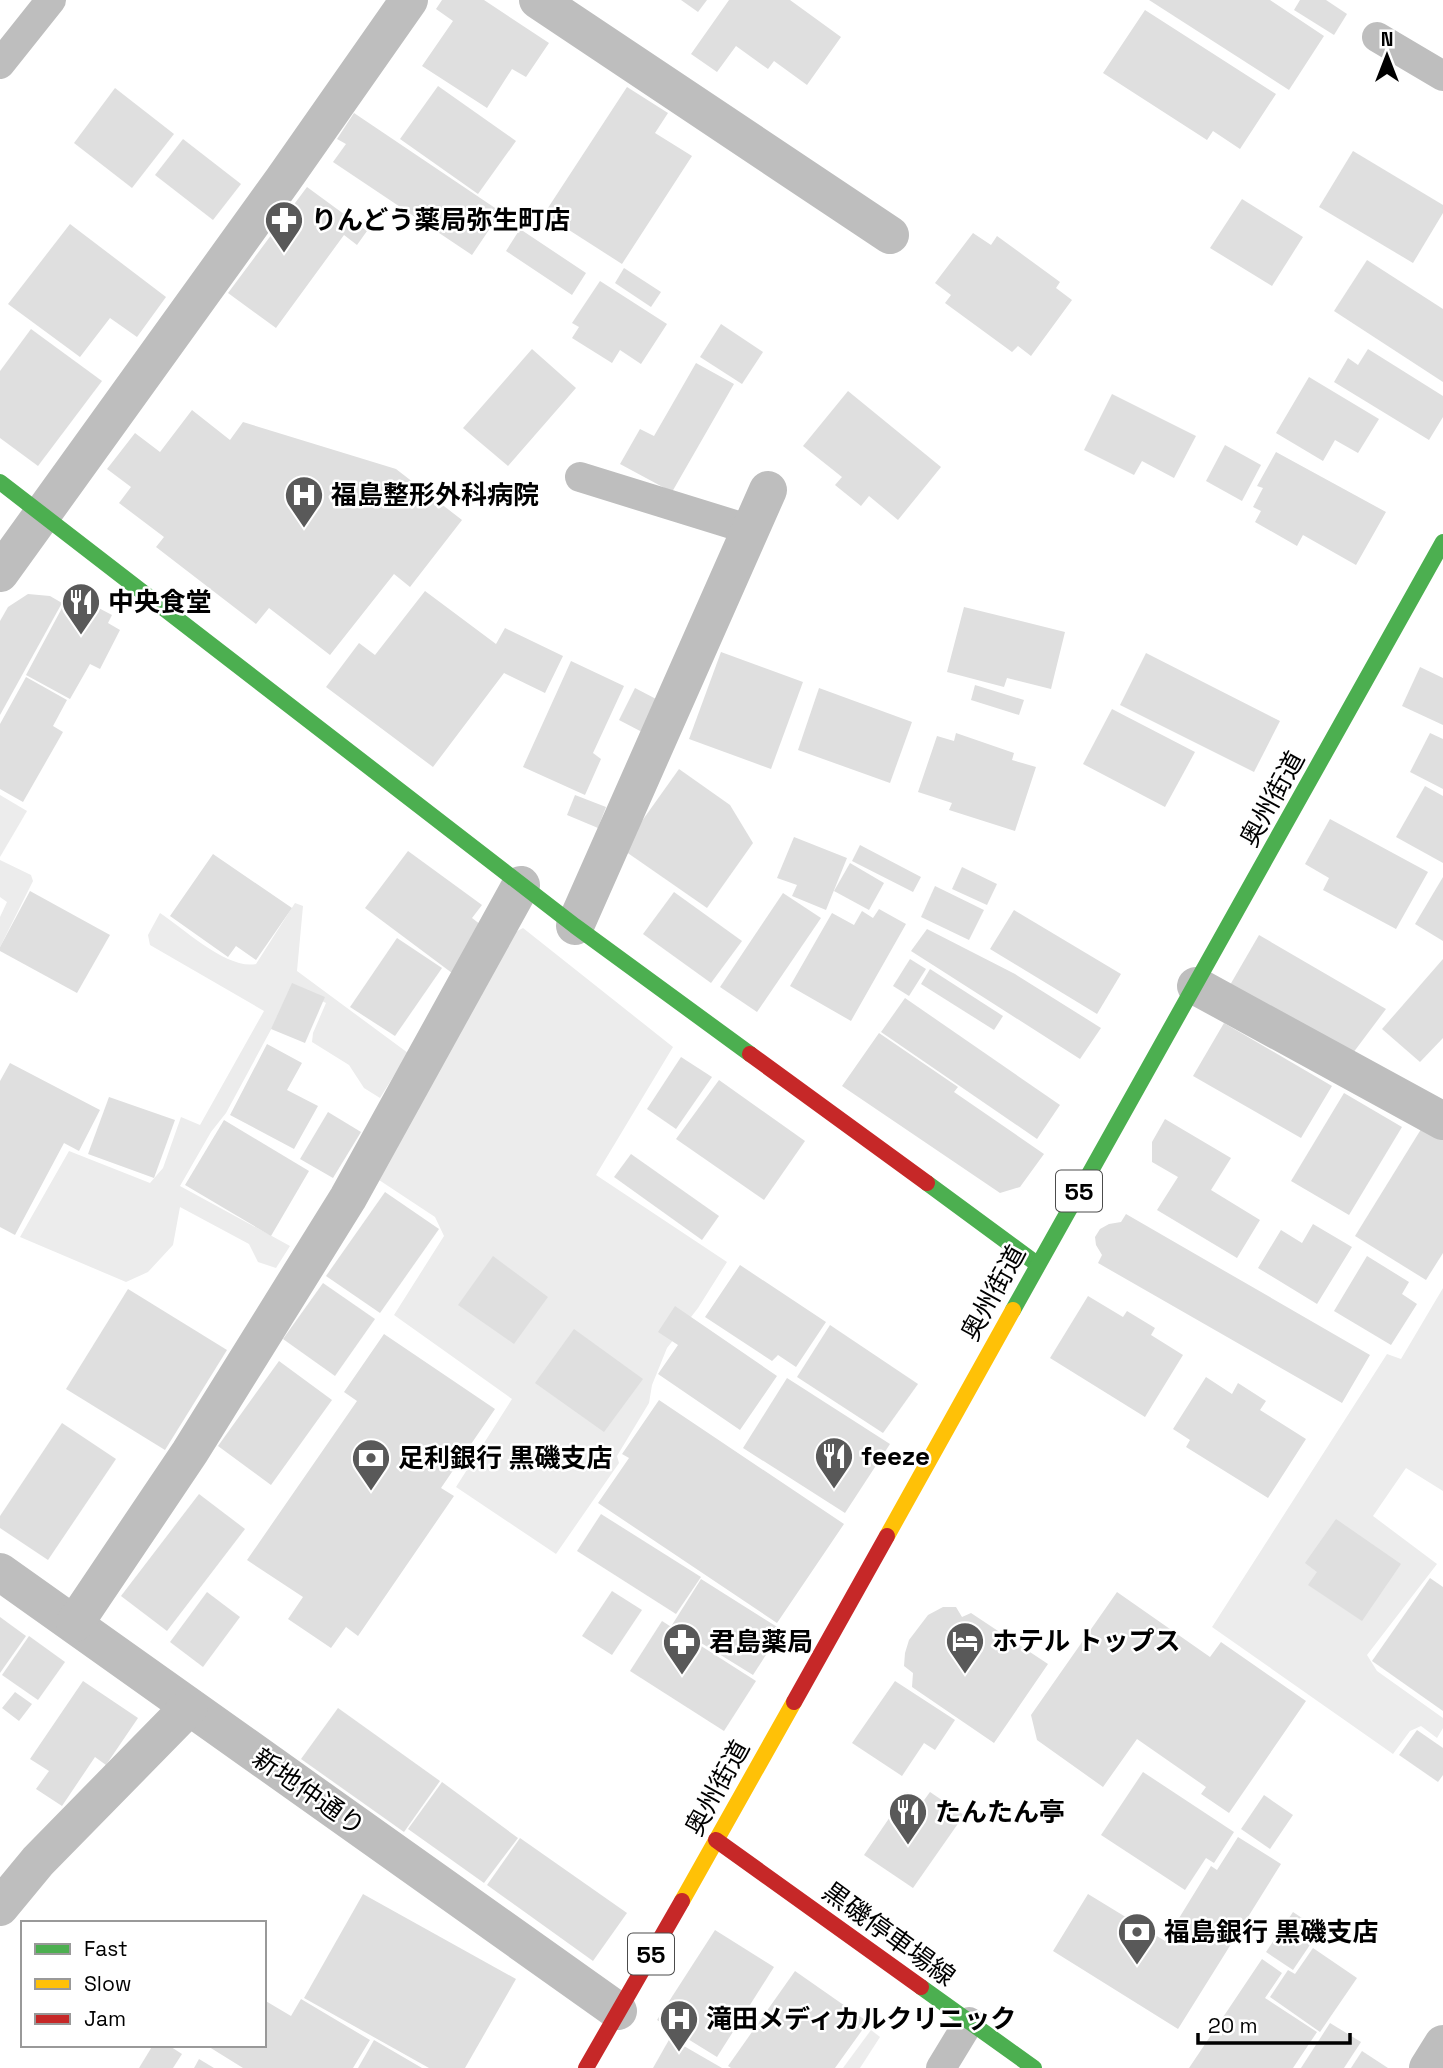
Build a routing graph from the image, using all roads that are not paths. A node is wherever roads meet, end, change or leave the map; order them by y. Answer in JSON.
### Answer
{"nodes":[{"id":1,"x":51,"y":0,"type":"edge"},
{"id":2,"x":409,"y":0,"type":"edge"},
{"id":3,"x":538,"y":0,"type":"edge"},
{"id":4,"x":1377,"y":37,"type":"dead end"},
{"id":5,"x":0,"y":64,"type":"edge"},
{"id":6,"x":1443,"y":76,"type":"edge"},
{"id":7,"x":890,"y":235,"type":"dead end"},
{"id":8,"x":580,"y":477,"type":"dead end"},
{"id":9,"x":0,"y":482,"type":"edge"},
{"id":10,"x":768,"y":490,"type":"dead end"},
{"id":11,"x":43,"y":513,"type":"junction"},
{"id":12,"x":751,"y":530,"type":"junction"},
{"id":13,"x":1443,"y":542,"type":"edge"},
{"id":14,"x":0,"y":573,"type":"edge"},
{"id":15,"x":521,"y":885,"type":"junction"},
{"id":16,"x":575,"y":926,"type":"junction"},
{"id":17,"x":1196,"y":986,"type":"junction"},
{"id":18,"x":1443,"y":1121,"type":"edge"},
{"id":19,"x":1037,"y":1264,"type":"junction"},
{"id":20,"x":0,"y":1572,"type":"edge"},
{"id":21,"x":75,"y":1623,"type":"junction"},
{"id":22,"x":189,"y":1707,"type":"junction"},
{"id":23,"x":716,"y":1840,"type":"junction"},
{"id":24,"x":0,"y":1907,"type":"edge"},
{"id":25,"x":618,"y":2011,"type":"junction"},
{"id":26,"x":969,"y":2022,"type":"junction"},
{"id":27,"x":1443,"y":2044,"type":"edge"},
{"id":28,"x":586,"y":2068,"type":"edge"},
{"id":29,"x":941,"y":2068,"type":"edge"},
{"id":30,"x":1034,"y":2068,"type":"edge"},
{"id":31,"x":1428,"y":2068,"type":"edge"}],
"edges":[{"from":1,"to":5,"type":"lane"},
{"from":2,"to":11,"type":"street"},
{"from":3,"to":7,"type":"street"},
{"from":4,"to":6,"type":"lane"},
{"from":8,"to":12,"type":"lane"},
{"from":9,"to":11,"type":"main road"},
{"from":10,"to":12,"type":"street"},
{"from":11,"to":14,"type":"street"},
{"from":11,"to":15,"type":"main road"},
{"from":12,"to":16,"type":"street"},
{"from":13,"to":17,"type":"main road","name":"奥州街道","number":"55"},
{"from":15,"to":16,"type":"main road"},
{"from":15,"to":21,"type":"street"},
{"from":16,"to":19,"type":"main road"},
{"from":17,"to":18,"type":"street"},
{"from":17,"to":19,"type":"main road","name":"奥州街道","number":"55"},
{"from":19,"to":23,"type":"main road","name":"奥州街道","number":"55"},
{"from":20,"to":21,"type":"street","name":"新地仲通り"},
{"from":21,"to":22,"type":"street","name":"新地仲通り"},
{"from":22,"to":24,"type":"street"},
{"from":22,"to":25,"type":"street","name":"新地仲通り"},
{"from":23,"to":25,"type":"main road","name":"奥州街道","number":"55"},
{"from":23,"to":26,"type":"main road","name":"黒磯停車場線"},
{"from":25,"to":28,"type":"main road","name":"奥州街道","number":"55"},
{"from":26,"to":29,"type":"lane"},
{"from":26,"to":30,"type":"main road","name":"黒磯停車場線"},
{"from":27,"to":31,"type":"street"}]}
